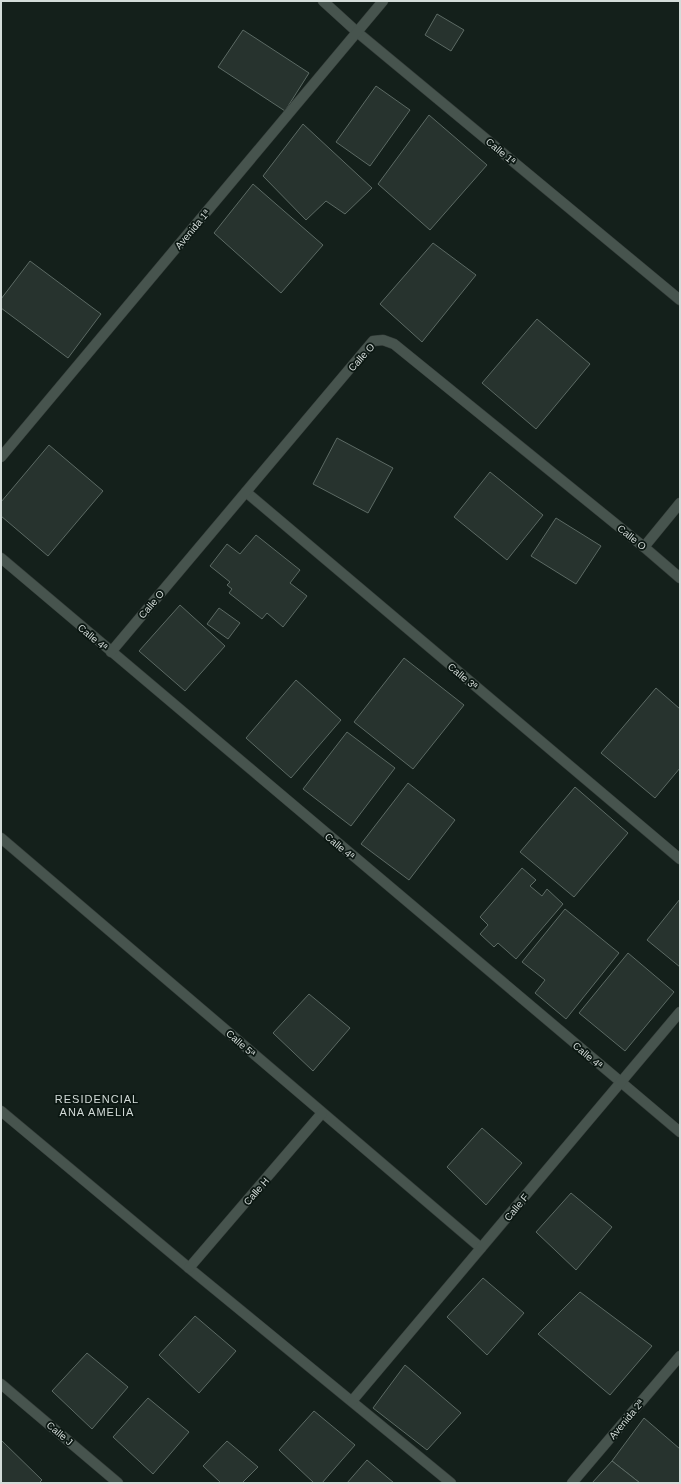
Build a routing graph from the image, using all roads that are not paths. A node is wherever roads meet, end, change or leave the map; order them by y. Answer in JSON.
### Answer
{"nodes":[{"id":1,"x":323,"y":1,"type":"edge"},
{"id":2,"x":383,"y":1,"type":"edge"},
{"id":3,"x":357,"y":32,"type":"junction"},
{"id":4,"x":680,"y":300,"type":"edge"},
{"id":5,"x":1,"y":457,"type":"edge"},
{"id":6,"x":246,"y":492,"type":"junction"},
{"id":7,"x":680,"y":503,"type":"edge"},
{"id":8,"x":644,"y":547,"type":"junction"},
{"id":9,"x":1,"y":558,"type":"edge"},
{"id":10,"x":680,"y":578,"type":"edge"},
{"id":11,"x":111,"y":652,"type":"junction"},
{"id":12,"x":1,"y":838,"type":"edge"},
{"id":13,"x":680,"y":859,"type":"edge"},
{"id":14,"x":680,"y":1012,"type":"edge"},
{"id":15,"x":620,"y":1082,"type":"junction"},
{"id":16,"x":1,"y":1111,"type":"edge"},
{"id":17,"x":322,"y":1113,"type":"junction"},
{"id":18,"x":680,"y":1132,"type":"edge"},
{"id":19,"x":481,"y":1248,"type":"junction"},
{"id":20,"x":189,"y":1268,"type":"junction"},
{"id":21,"x":680,"y":1356,"type":"edge"},
{"id":22,"x":1,"y":1384,"type":"edge"},
{"id":23,"x":352,"y":1402,"type":"junction"},
{"id":24,"x":118,"y":1483,"type":"edge"},
{"id":25,"x":451,"y":1483,"type":"edge"},
{"id":26,"x":572,"y":1483,"type":"edge"}],
"edges":[{"from":1,"to":3,"type":"street","name":"Calle 1ª"},
{"from":2,"to":3,"type":"street","name":"Avenida 1ª"},
{"from":3,"to":4,"type":"street","name":"Calle 1ª"},
{"from":3,"to":5,"type":"street","name":"Avenida 1ª"},
{"from":6,"to":8,"type":"street","name":"Calle O"},
{"from":6,"to":11,"type":"street","name":"Calle O"},
{"from":6,"to":13,"type":"street","name":"Calle 3ª"},
{"from":7,"to":8,"type":"street"},
{"from":8,"to":10,"type":"street","name":"Calle O"},
{"from":9,"to":11,"type":"street","name":"Calle 4ª"},
{"from":11,"to":15,"type":"street","name":"Calle 4ª"},
{"from":12,"to":17,"type":"street","name":"Calle 5ª"},
{"from":14,"to":15,"type":"street","name":"Calle F"},
{"from":15,"to":18,"type":"street","name":"Calle 4ª"},
{"from":15,"to":19,"type":"street","name":"Calle F"},
{"from":16,"to":20,"type":"street"},
{"from":17,"to":19,"type":"street","name":"Calle 5ª"},
{"from":17,"to":20,"type":"street","name":"Calle H"},
{"from":19,"to":23,"type":"street","name":"Calle F"},
{"from":20,"to":23,"type":"street"},
{"from":21,"to":26,"type":"street","name":"Avenida 2ª"},
{"from":22,"to":24,"type":"street","name":"Calle J"},
{"from":23,"to":25,"type":"street"}]}
